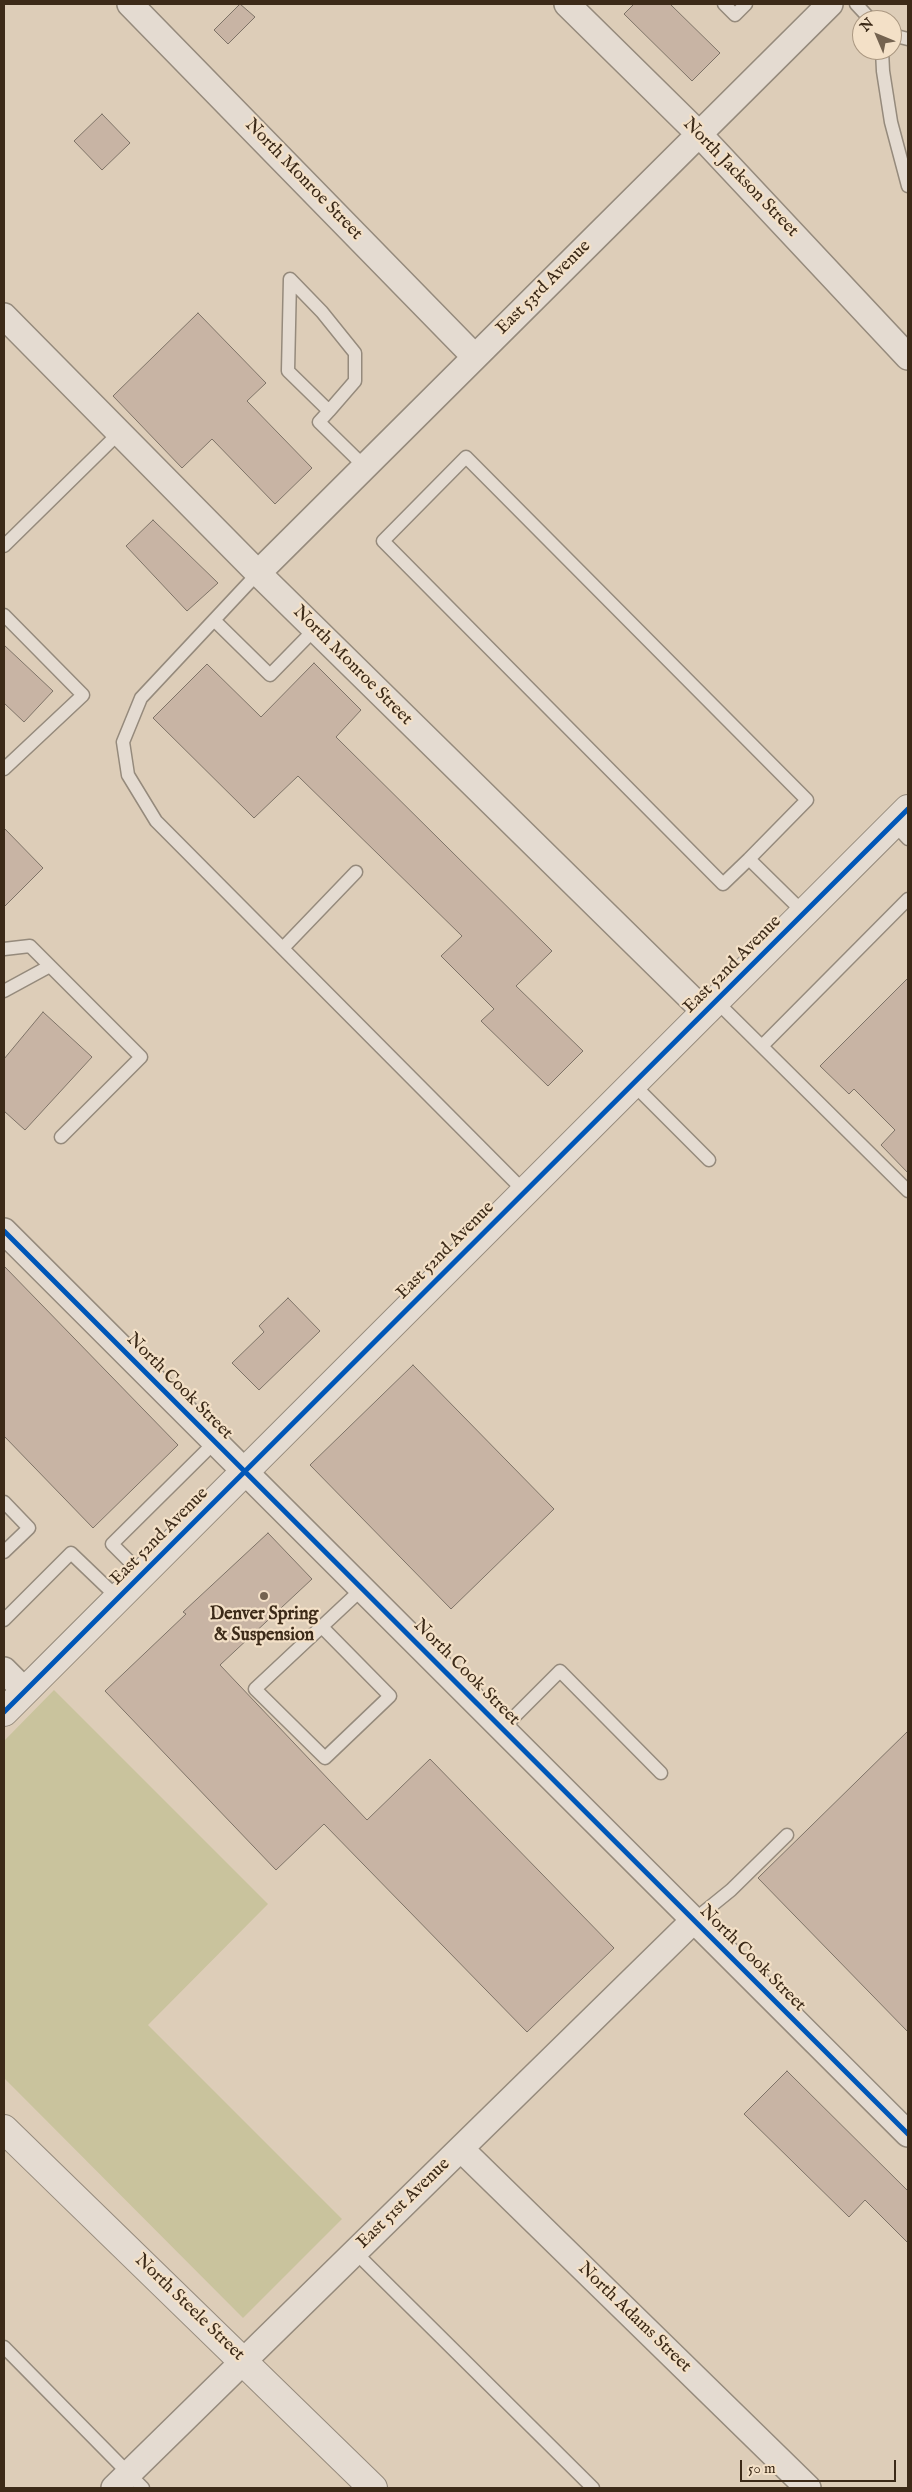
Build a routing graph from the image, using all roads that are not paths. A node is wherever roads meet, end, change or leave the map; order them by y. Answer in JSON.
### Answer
{"nodes":[{"id":1,"x":130,"y":4,"type":"edge"},
{"id":2,"x":567,"y":4,"type":"edge"},
{"id":3,"x":724,"y":4,"type":"edge"},
{"id":4,"x":746,"y":4,"type":"edge"},
{"id":5,"x":830,"y":4,"type":"edge"},
{"id":6,"x":882,"y":60,"type":"edge"},
{"id":7,"x":699,"y":134,"type":"junction"},
{"id":8,"x":908,"y":186,"type":"edge"},
{"id":9,"x":4,"y":316,"type":"edge"},
{"id":10,"x":475,"y":357,"type":"junction"},
{"id":11,"x":908,"y":357,"type":"edge"},
{"id":12,"x":329,"y":411,"type":"junction"},
{"id":13,"x":120,"y":433,"type":"junction"},
{"id":14,"x":365,"y":467,"type":"junction"},
{"id":15,"x":4,"y":546,"type":"edge"},
{"id":16,"x":258,"y":573,"type":"junction"},
{"id":17,"x":4,"y":615,"type":"edge"},
{"id":18,"x":214,"y":620,"type":"junction"},
{"id":19,"x":315,"y":629,"type":"junction"},
{"id":20,"x":4,"y":769,"type":"edge"},
{"id":21,"x":903,"y":824,"type":"edge"},
{"id":22,"x":749,"y":859,"type":"junction"},
{"id":23,"x":356,"y":872,"type":"dead end"},
{"id":24,"x":908,"y":899,"type":"edge"},
{"id":25,"x":804,"y":913,"type":"junction"},
{"id":26,"x":283,"y":948,"type":"junction"},
{"id":27,"x":4,"y":949,"type":"edge"},
{"id":28,"x":50,"y":966,"type":"junction"},
{"id":29,"x":4,"y":991,"type":"edge"},
{"id":30,"x":710,"y":1007,"type":"junction"},
{"id":31,"x":762,"y":1046,"type":"junction"},
{"id":32,"x":633,"y":1084,"type":"junction"},
{"id":33,"x":61,"y":1137,"type":"dead end"},
{"id":34,"x":709,"y":1160,"type":"dead end"},
{"id":35,"x":908,"y":1191,"type":"edge"},
{"id":36,"x":525,"y":1192,"type":"junction"},
{"id":37,"x":4,"y":1231,"type":"edge"},
{"id":38,"x":215,"y":1442,"type":"junction"},
{"id":39,"x":244,"y":1472,"type":"junction"},
{"id":40,"x":4,"y":1502,"type":"edge"},
{"id":41,"x":4,"y":1552,"type":"edge"},
{"id":42,"x":142,"y":1574,"type":"junction"},
{"id":43,"x":363,"y":1588,"type":"junction"},
{"id":44,"x":118,"y":1598,"type":"junction"},
{"id":45,"x":4,"y":1620,"type":"edge"},
{"id":46,"x":322,"y":1627,"type":"junction"},
{"id":47,"x":4,"y":1670,"type":"edge"},
{"id":48,"x":25,"y":1691,"type":"junction"},
{"id":49,"x":4,"y":1712,"type":"edge"},
{"id":50,"x":502,"y":1729,"type":"junction"},
{"id":51,"x":661,"y":1773,"type":"dead end"},
{"id":52,"x":787,"y":1835,"type":"dead end"},
{"id":53,"x":694,"y":1920,"type":"junction"},
{"id":54,"x":4,"y":2129,"type":"edge"},
{"id":55,"x":908,"y":2134,"type":"edge"},
{"id":56,"x":461,"y":2148,"type":"junction"},
{"id":57,"x":355,"y":2252,"type":"junction"},
{"id":58,"x":4,"y":2347,"type":"edge"},
{"id":59,"x":243,"y":2362,"type":"junction"},
{"id":60,"x":129,"y":2484,"type":"edge"},
{"id":61,"x":373,"y":2488,"type":"edge"},
{"id":62,"x":593,"y":2488,"type":"edge"},
{"id":63,"x":808,"y":2488,"type":"edge"}],
"edges":[{"from":1,"to":10,"type":"street","name":"North Monroe Street"},
{"from":2,"to":7,"type":"street","name":"North Jackson Street"},
{"from":3,"to":4,"type":"lane"},
{"from":5,"to":7,"type":"street","name":"East 53rd Avenue"},
{"from":6,"to":8,"type":"lane"},
{"from":7,"to":10,"type":"street","name":"East 53rd Avenue"},
{"from":7,"to":11,"type":"street","name":"North Jackson Street"},
{"from":9,"to":13,"type":"street","name":"North Monroe Street"},
{"from":10,"to":14,"type":"street","name":"East 53rd Avenue"},
{"from":12,"to":12,"type":"lane"},
{"from":12,"to":14,"type":"lane"},
{"from":13,"to":15,"type":"lane"},
{"from":13,"to":16,"type":"street","name":"North Monroe Street"},
{"from":14,"to":16,"type":"street","name":"East 53rd Avenue"},
{"from":16,"to":18,"type":"lane"},
{"from":16,"to":19,"type":"street","name":"North Monroe Street"},
{"from":17,"to":20,"type":"lane"},
{"from":18,"to":19,"type":"lane"},
{"from":18,"to":26,"type":"lane"},
{"from":19,"to":30,"type":"street","name":"North Monroe Street"},
{"from":21,"to":25,"type":"street","name":"East 52nd Avenue"},
{"from":22,"to":22,"type":"lane"},
{"from":22,"to":25,"type":"lane"},
{"from":23,"to":26,"type":"lane"},
{"from":24,"to":31,"type":"lane"},
{"from":25,"to":30,"type":"street","name":"East 52nd Avenue"},
{"from":26,"to":36,"type":"lane"},
{"from":27,"to":28,"type":"lane"},
{"from":28,"to":29,"type":"lane"},
{"from":28,"to":33,"type":"lane"},
{"from":30,"to":31,"type":"lane"},
{"from":30,"to":32,"type":"street","name":"East 52nd Avenue"},
{"from":31,"to":35,"type":"lane"},
{"from":32,"to":34,"type":"lane"},
{"from":32,"to":36,"type":"street","name":"East 52nd Avenue"},
{"from":36,"to":39,"type":"street","name":"East 52nd Avenue"},
{"from":37,"to":38,"type":"street","name":"North Cook Street"},
{"from":38,"to":39,"type":"street","name":"North Cook Street"},
{"from":38,"to":42,"type":"lane"},
{"from":39,"to":42,"type":"street","name":"East 52nd Avenue"},
{"from":39,"to":43,"type":"street","name":"North Cook Street"},
{"from":40,"to":41,"type":"lane"},
{"from":42,"to":44,"type":"street","name":"East 52nd Avenue"},
{"from":43,"to":46,"type":"lane"},
{"from":43,"to":50,"type":"street","name":"North Cook Street"},
{"from":44,"to":45,"type":"lane"},
{"from":44,"to":48,"type":"street","name":"East 52nd Avenue"},
{"from":46,"to":46,"type":"lane"},
{"from":47,"to":48,"type":"street"},
{"from":48,"to":49,"type":"street","name":"East 52nd Avenue"},
{"from":50,"to":51,"type":"lane"},
{"from":50,"to":53,"type":"street","name":"North Cook Street"},
{"from":52,"to":53,"type":"lane"},
{"from":53,"to":55,"type":"street","name":"North Cook Street"},
{"from":53,"to":56,"type":"street","name":"East 51st Avenue"},
{"from":54,"to":59,"type":"street","name":"North Steele Street"},
{"from":56,"to":57,"type":"street","name":"East 51st Avenue"},
{"from":56,"to":63,"type":"street","name":"North Adams Street"},
{"from":57,"to":59,"type":"street","name":"East 51st Avenue"},
{"from":57,"to":62,"type":"lane"},
{"from":58,"to":60,"type":"lane"},
{"from":59,"to":60,"type":"street","name":"East 51st Avenue"},
{"from":59,"to":61,"type":"street","name":"North Steele Street"}]}
